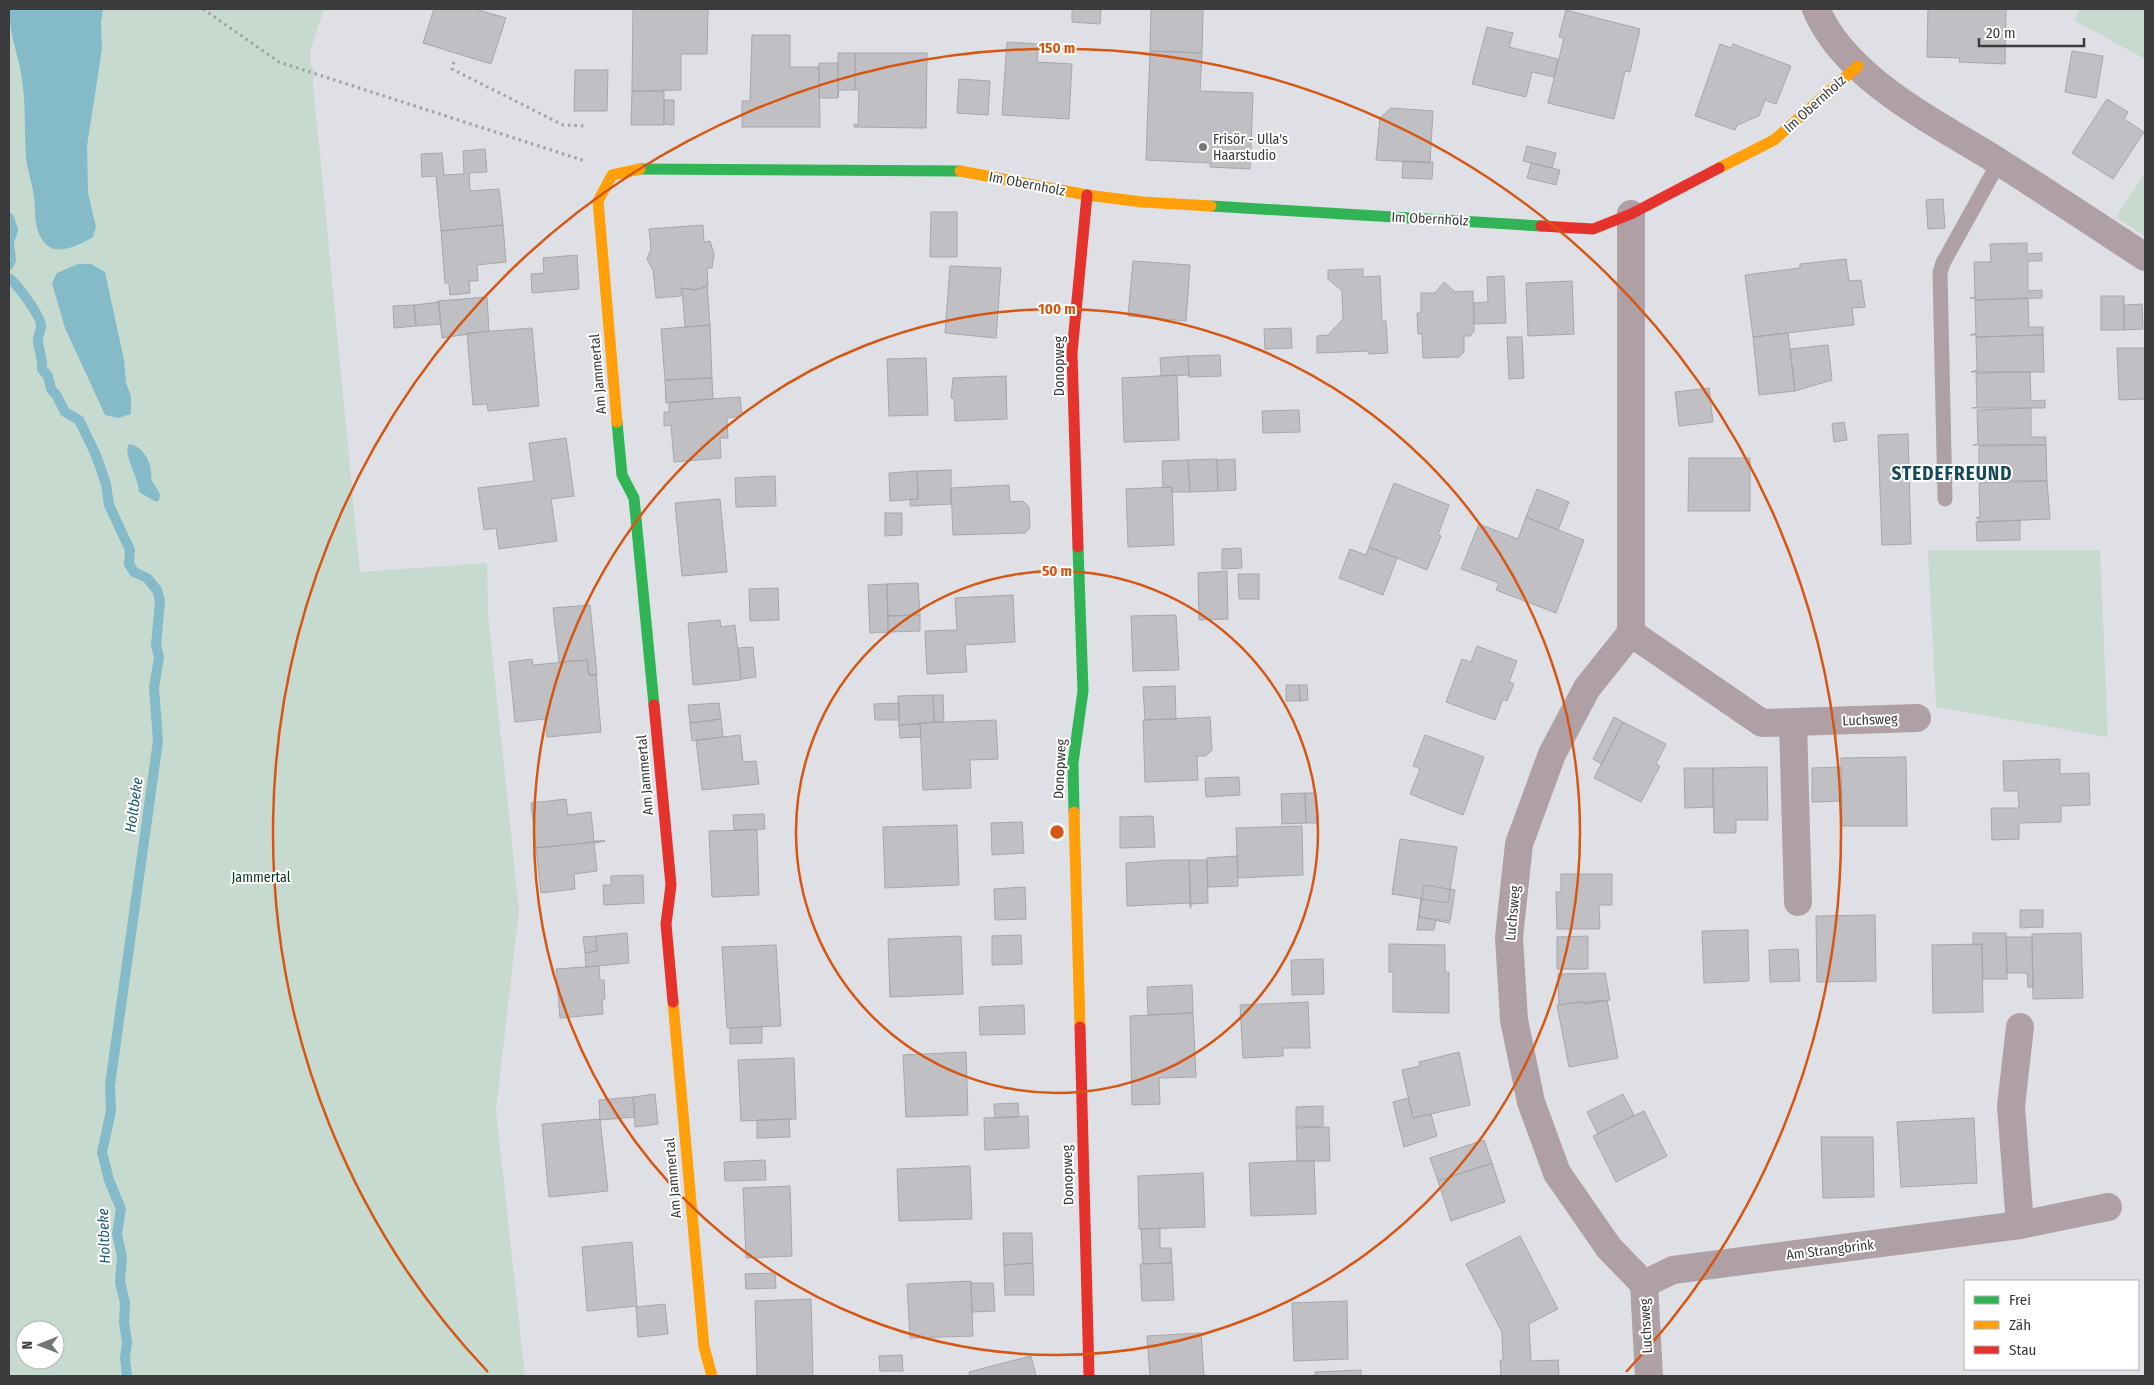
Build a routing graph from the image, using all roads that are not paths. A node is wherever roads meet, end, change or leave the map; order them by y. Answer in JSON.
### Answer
{"nodes":[{"id":1,"x":1810,"y":9,"type":"edge"},
{"id":2,"x":1858,"y":66,"type":"junction"},
{"id":3,"x":1999,"y":162,"type":"junction"},
{"id":4,"x":612,"y":175,"type":"joint"},
{"id":5,"x":1087,"y":195,"type":"junction"},
{"id":6,"x":1632,"y":214,"type":"junction"},
{"id":7,"x":2145,"y":257,"type":"edge"},
{"id":8,"x":1945,"y":499,"type":"dead end"},
{"id":9,"x":1631,"y":633,"type":"junction"},
{"id":10,"x":1917,"y":718,"type":"dead end"},
{"id":11,"x":1793,"y":723,"type":"junction"},
{"id":12,"x":1798,"y":902,"type":"dead end"},
{"id":13,"x":2020,"y":1027,"type":"dead end"},
{"id":14,"x":2108,"y":1207,"type":"dead end"},
{"id":15,"x":2020,"y":1225,"type":"junction"},
{"id":16,"x":1644,"y":1284,"type":"junction"},
{"id":17,"x":712,"y":1376,"type":"edge"},
{"id":18,"x":1089,"y":1376,"type":"edge"},
{"id":19,"x":1649,"y":1376,"type":"edge"}],
"edges":[{"from":1,"to":2,"type":"street"},
{"from":2,"to":3,"type":"street","name":"Im Obernholz"},
{"from":2,"to":6,"type":"street","name":"Im Obernholz"},
{"from":3,"to":7,"type":"street","name":"Im Obernholz"},
{"from":3,"to":8,"type":"lane"},
{"from":4,"to":5,"type":"street","name":"Im Obernholz"},
{"from":4,"to":17,"type":"street","name":"Am Jammertal"},
{"from":5,"to":6,"type":"street","name":"Im Obernholz"},
{"from":5,"to":18,"type":"street","name":"Donopweg"},
{"from":6,"to":9,"type":"street"},
{"from":9,"to":11,"type":"street","name":"Luchsweg"},
{"from":9,"to":16,"type":"street","name":"Luchsweg"},
{"from":10,"to":11,"type":"street","name":"Luchsweg"},
{"from":11,"to":12,"type":"street"},
{"from":13,"to":15,"type":"street"},
{"from":14,"to":15,"type":"street","name":"Am Strangbrink"},
{"from":15,"to":16,"type":"street","name":"Am Strangbrink"},
{"from":16,"to":19,"type":"street","name":"Luchsweg"}]}
